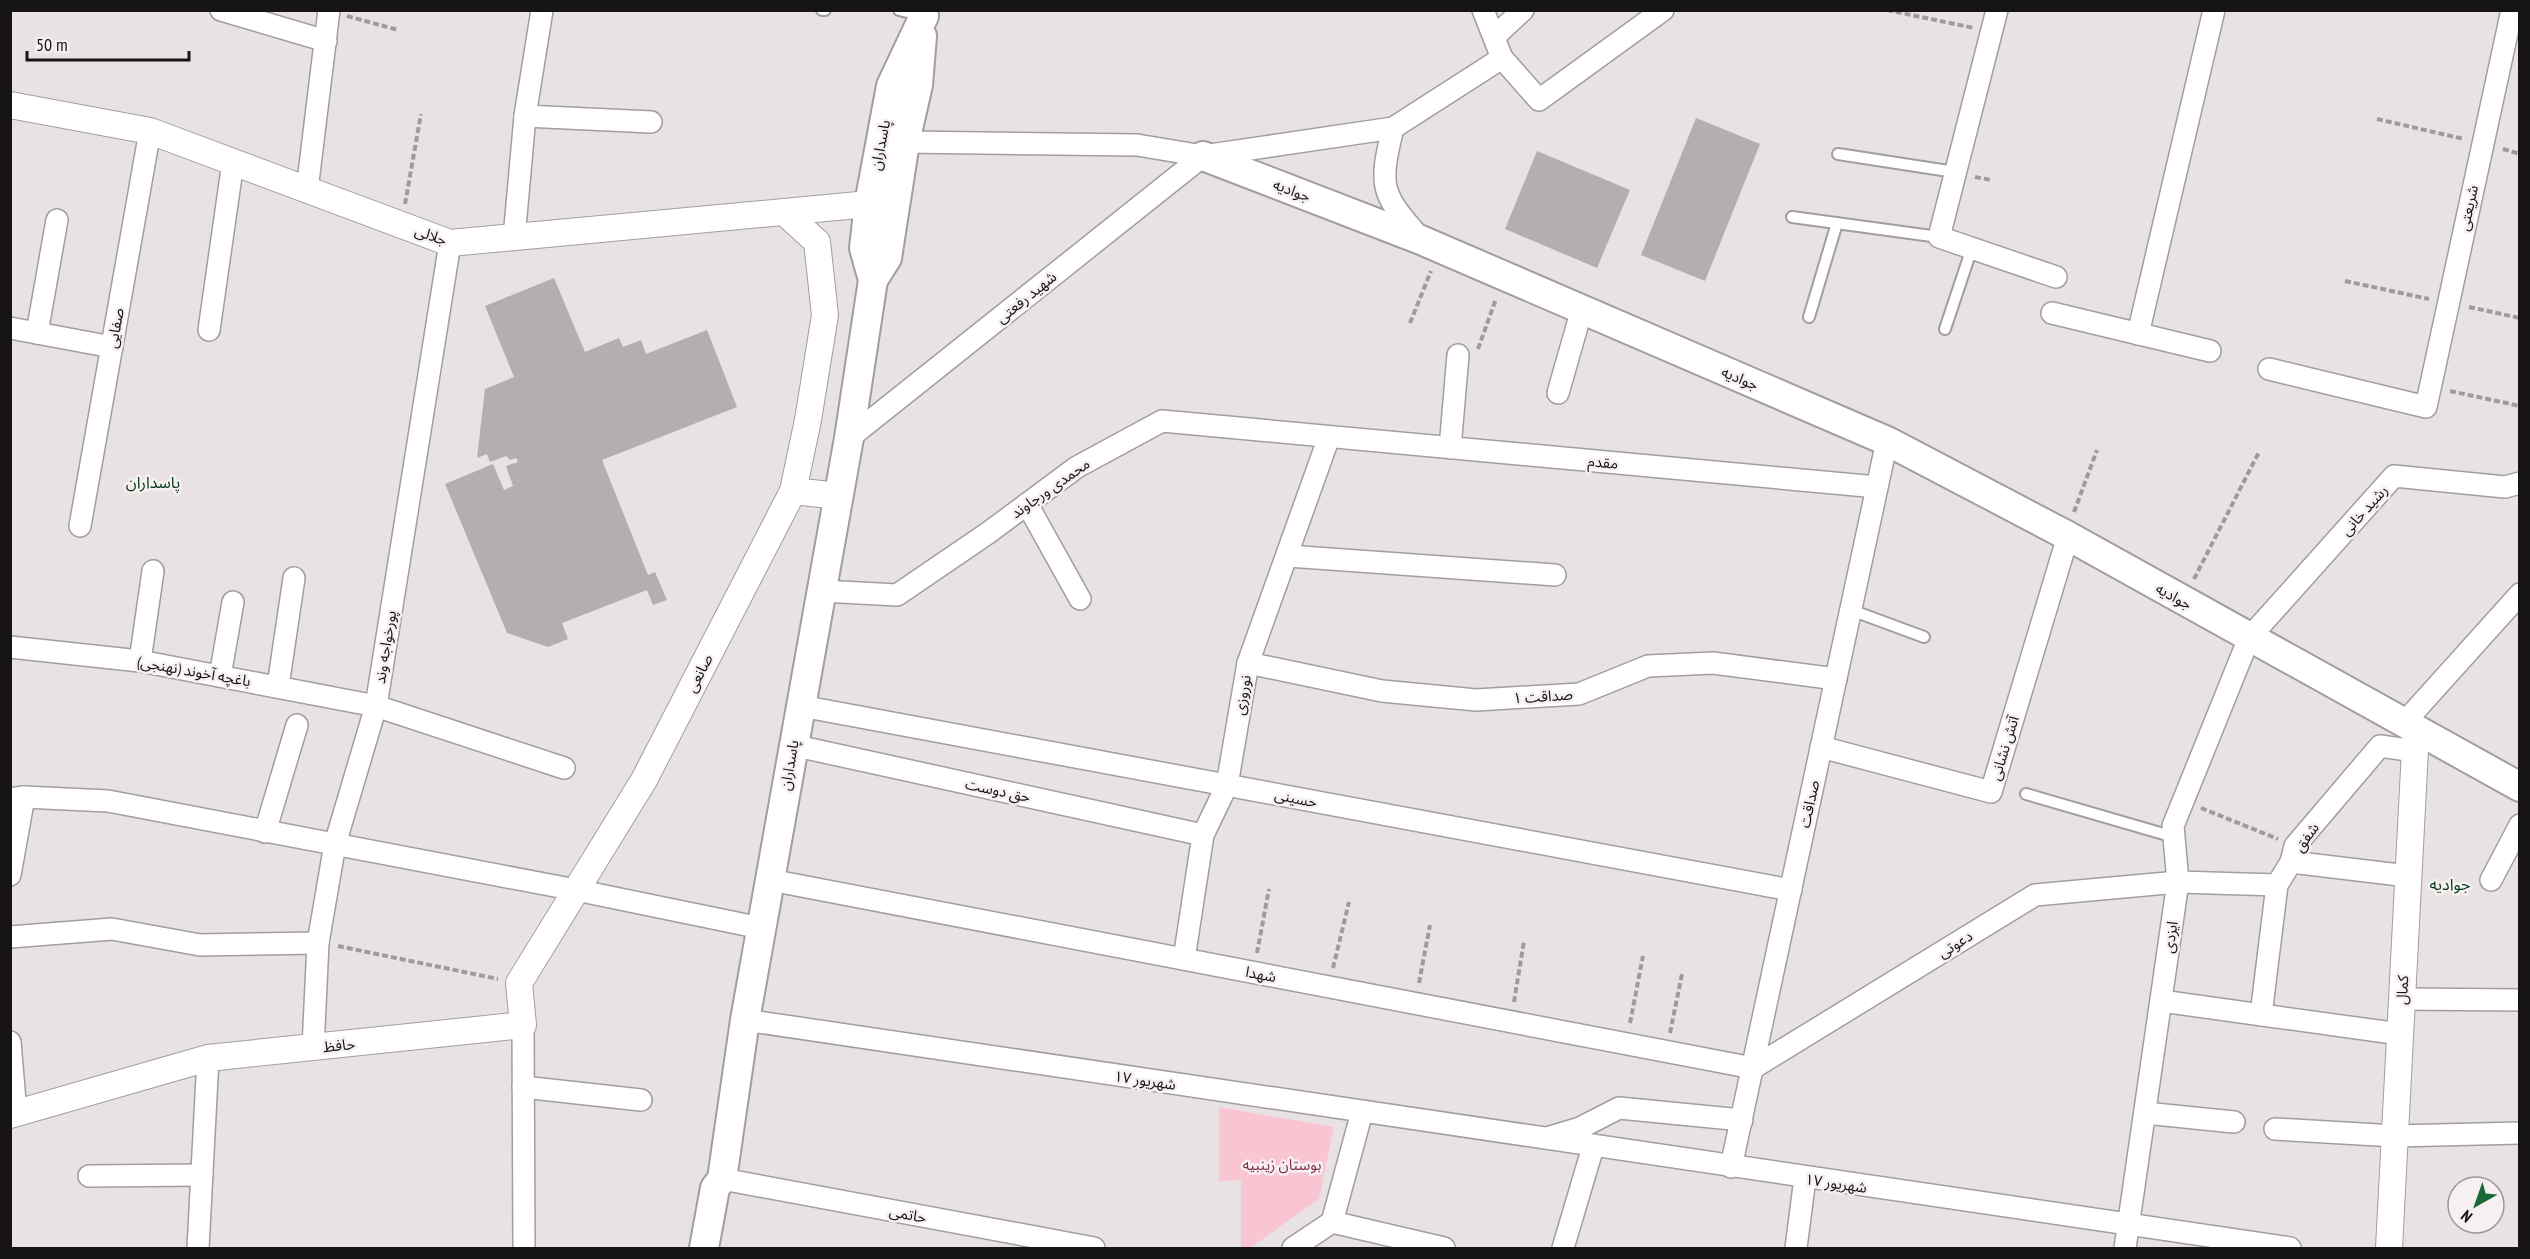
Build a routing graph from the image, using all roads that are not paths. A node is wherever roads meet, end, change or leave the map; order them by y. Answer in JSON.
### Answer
{"nodes":[{"id":1,"x":221,"y":10,"type":"edge"},
{"id":2,"x":542,"y":10,"type":"edge"},
{"id":3,"x":1483,"y":10,"type":"edge"},
{"id":4,"x":1523,"y":10,"type":"edge"},
{"id":5,"x":1663,"y":10,"type":"edge"},
{"id":6,"x":1997,"y":10,"type":"edge"},
{"id":7,"x":2214,"y":10,"type":"edge"},
{"id":8,"x":2511,"y":10,"type":"edge"},
{"id":9,"x":329,"y":11,"type":"edge"},
{"id":10,"x":916,"y":12,"type":"edge"},
{"id":11,"x":1494,"y":37,"type":"junction"},
{"id":12,"x":326,"y":41,"type":"junction"},
{"id":13,"x":1502,"y":58,"type":"junction"},
{"id":14,"x":10,"y":105,"type":"edge"},
{"id":15,"x":525,"y":116,"type":"junction"},
{"id":16,"x":651,"y":122,"type":"dead end"},
{"id":17,"x":1393,"y":128,"type":"junction"},
{"id":18,"x":150,"y":131,"type":"junction"},
{"id":19,"x":905,"y":142,"type":"junction"},
{"id":20,"x":1838,"y":154,"type":"dead end"},
{"id":21,"x":1203,"y":156,"type":"junction"},
{"id":22,"x":233,"y":162,"type":"junction"},
{"id":23,"x":1955,"y":172,"type":"junction"},
{"id":24,"x":307,"y":190,"type":"junction"},
{"id":25,"x":869,"y":204,"type":"junction"},
{"id":26,"x":784,"y":212,"type":"junction"},
{"id":27,"x":1792,"y":217,"type":"dead end"},
{"id":28,"x":57,"y":220,"type":"dead end"},
{"id":29,"x":1837,"y":223,"type":"junction"},
{"id":30,"x":1939,"y":237,"type":"junction"},
{"id":31,"x":514,"y":238,"type":"junction"},
{"id":32,"x":450,"y":243,"type":"junction"},
{"id":33,"x":1430,"y":244,"type":"junction"},
{"id":34,"x":1972,"y":248,"type":"junction"},
{"id":35,"x":2056,"y":277,"type":"dead end"},
{"id":36,"x":873,"y":280,"type":"junction"},
{"id":37,"x":1582,"y":309,"type":"junction"},
{"id":38,"x":2052,"y":313,"type":"dead end"},
{"id":39,"x":1809,"y":317,"type":"dead end"},
{"id":40,"x":10,"y":328,"type":"edge"},
{"id":41,"x":1945,"y":329,"type":"dead end"},
{"id":42,"x":209,"y":330,"type":"dead end"},
{"id":43,"x":37,"y":333,"type":"junction"},
{"id":44,"x":2138,"y":334,"type":"junction"},
{"id":45,"x":112,"y":347,"type":"junction"},
{"id":46,"x":2210,"y":351,"type":"dead end"},
{"id":47,"x":1467,"y":355,"type":"road end"},
{"id":48,"x":2269,"y":369,"type":"dead end"},
{"id":49,"x":1558,"y":393,"type":"dead end"},
{"id":50,"x":1329,"y":437,"type":"junction"},
{"id":51,"x":849,"y":438,"type":"junction"},
{"id":52,"x":1887,"y":441,"type":"junction"},
{"id":53,"x":1450,"y":448,"type":"junction"},
{"id":54,"x":2520,"y":483,"type":"edge"},
{"id":55,"x":1877,"y":488,"type":"junction"},
{"id":56,"x":793,"y":491,"type":"junction"},
{"id":57,"x":839,"y":496,"type":"junction"},
{"id":58,"x":1027,"y":504,"type":"junction"},
{"id":59,"x":80,"y":526,"type":"dead end"},
{"id":60,"x":2067,"y":535,"type":"junction"},
{"id":61,"x":1288,"y":556,"type":"junction"},
{"id":62,"x":153,"y":571,"type":"dead end"},
{"id":63,"x":1555,"y":575,"type":"dead end"},
{"id":64,"x":294,"y":578,"type":"dead end"},
{"id":65,"x":822,"y":591,"type":"junction"},
{"id":66,"x":2520,"y":594,"type":"edge"},
{"id":67,"x":1080,"y":599,"type":"dead end"},
{"id":68,"x":233,"y":602,"type":"dead end"},
{"id":69,"x":1851,"y":610,"type":"junction"},
{"id":70,"x":1924,"y":637,"type":"dead end"},
{"id":71,"x":2249,"y":638,"type":"junction"},
{"id":72,"x":10,"y":647,"type":"edge"},
{"id":73,"x":140,"y":661,"type":"junction"},
{"id":74,"x":1248,"y":663,"type":"junction"},
{"id":75,"x":220,"y":676,"type":"junction"},
{"id":76,"x":1836,"y":679,"type":"junction"},
{"id":77,"x":278,"y":686,"type":"junction"},
{"id":78,"x":376,"y":706,"type":"junction"},
{"id":79,"x":801,"y":706,"type":"junction"},
{"id":80,"x":297,"y":725,"type":"dead end"},
{"id":81,"x":2411,"y":735,"type":"junction"},
{"id":82,"x":792,"y":745,"type":"junction"},
{"id":83,"x":1821,"y":747,"type":"junction"},
{"id":84,"x":564,"y":768,"type":"dead end"},
{"id":85,"x":1227,"y":785,"type":"junction"},
{"id":86,"x":2520,"y":787,"type":"edge"},
{"id":87,"x":2026,"y":794,"type":"dead end"},
{"id":88,"x":17,"y":798,"type":"edge"},
{"id":89,"x":2520,"y":825,"type":"edge"},
{"id":90,"x":265,"y":832,"type":"junction"},
{"id":91,"x":1203,"y":835,"type":"junction"},
{"id":92,"x":2174,"y":837,"type":"junction"},
{"id":93,"x":335,"y":844,"type":"junction"},
{"id":94,"x":2293,"y":854,"type":"junction"},
{"id":95,"x":10,"y":875,"type":"edge"},
{"id":96,"x":2408,"y":876,"type":"junction"},
{"id":97,"x":770,"y":880,"type":"junction"},
{"id":98,"x":2491,"y":880,"type":"dead end"},
{"id":99,"x":2178,"y":882,"type":"junction"},
{"id":100,"x":2277,"y":885,"type":"junction"},
{"id":101,"x":576,"y":890,"type":"junction"},
{"id":102,"x":1791,"y":890,"type":"junction"},
{"id":103,"x":761,"y":928,"type":"junction"},
{"id":104,"x":10,"y":938,"type":"edge"},
{"id":105,"x":318,"y":943,"type":"junction"},
{"id":106,"x":1184,"y":959,"type":"junction"},
{"id":107,"x":2402,"y":999,"type":"junction"},
{"id":108,"x":2520,"y":1000,"type":"edge"},
{"id":109,"x":2161,"y":1001,"type":"junction"},
{"id":110,"x":2261,"y":1015,"type":"junction"},
{"id":111,"x":745,"y":1020,"type":"junction"},
{"id":112,"x":523,"y":1025,"type":"junction"},
{"id":113,"x":2400,"y":1034,"type":"junction"},
{"id":114,"x":10,"y":1042,"type":"edge"},
{"id":115,"x":313,"y":1048,"type":"junction"},
{"id":116,"x":208,"y":1058,"type":"junction"},
{"id":117,"x":1753,"y":1068,"type":"junction"},
{"id":118,"x":523,"y":1087,"type":"junction"},
{"id":119,"x":641,"y":1100,"type":"dead end"},
{"id":120,"x":1362,"y":1112,"type":"junction"},
{"id":121,"x":2145,"y":1113,"type":"junction"},
{"id":122,"x":13,"y":1114,"type":"edge"},
{"id":123,"x":1742,"y":1120,"type":"junction"},
{"id":124,"x":2235,"y":1122,"type":"dead end"},
{"id":125,"x":2275,"y":1129,"type":"dead end"},
{"id":126,"x":2520,"y":1133,"type":"edge"},
{"id":127,"x":2395,"y":1136,"type":"junction"},
{"id":128,"x":1544,"y":1139,"type":"junction"},
{"id":129,"x":1593,"y":1147,"type":"junction"},
{"id":130,"x":1731,"y":1167,"type":"junction"},
{"id":131,"x":202,"y":1175,"type":"junction"},
{"id":132,"x":89,"y":1176,"type":"dead end"},
{"id":133,"x":1805,"y":1178,"type":"junction"},
{"id":134,"x":722,"y":1179,"type":"junction"},
{"id":135,"x":1332,"y":1222,"type":"junction"},
{"id":136,"x":2128,"y":1226,"type":"junction"},
{"id":137,"x":198,"y":1248,"type":"edge"},
{"id":138,"x":524,"y":1248,"type":"edge"},
{"id":139,"x":704,"y":1248,"type":"edge"},
{"id":140,"x":1094,"y":1248,"type":"edge"},
{"id":141,"x":1293,"y":1248,"type":"edge"},
{"id":142,"x":1444,"y":1248,"type":"edge"},
{"id":143,"x":1563,"y":1248,"type":"edge"},
{"id":144,"x":1796,"y":1248,"type":"edge"},
{"id":145,"x":2125,"y":1248,"type":"edge"},
{"id":146,"x":2290,"y":1248,"type":"edge"},
{"id":147,"x":2389,"y":1248,"type":"edge"}],
"edges":[{"from":1,"to":12,"type":"street"},
{"from":2,"to":15,"type":"street"},
{"from":3,"to":11,"type":"street"},
{"from":4,"to":11,"type":"street"},
{"from":5,"to":13,"type":"street"},
{"from":6,"to":23,"type":"street"},
{"from":7,"to":44,"type":"street"},
{"from":8,"to":48,"type":"street","name":"شریعتی"},
{"from":9,"to":12,"type":"street"},
{"from":10,"to":19,"type":"main road","name":"پاسداران"},
{"from":10,"to":25,"type":"main road","name":"پاسداران"},
{"from":11,"to":13,"type":"street"},
{"from":12,"to":24,"type":"street"},
{"from":13,"to":17,"type":"street"},
{"from":14,"to":18,"type":"street","name":"جلالی"},
{"from":15,"to":16,"type":"street"},
{"from":15,"to":31,"type":"street"},
{"from":17,"to":21,"type":"street"},
{"from":17,"to":33,"type":"street"},
{"from":18,"to":22,"type":"street","name":"جلالی"},
{"from":18,"to":45,"type":"street","name":"صفایی"},
{"from":19,"to":21,"type":"street","name":"جوادیه"},
{"from":19,"to":36,"type":"main road","name":"پاسداران"},
{"from":20,"to":23,"type":"lane"},
{"from":21,"to":33,"type":"main road","name":"جوادیه"},
{"from":21,"to":51,"type":"street","name":"شهید رفعتی"},
{"from":22,"to":24,"type":"street","name":"جلالی"},
{"from":22,"to":42,"type":"street"},
{"from":23,"to":30,"type":"street"},
{"from":24,"to":32,"type":"street","name":"جلالی"},
{"from":25,"to":26,"type":"street","name":"جلالی"},
{"from":25,"to":36,"type":"main road","name":"پاسداران"},
{"from":26,"to":31,"type":"street","name":"جلالی"},
{"from":26,"to":56,"type":"street","name":"صانعی"},
{"from":27,"to":29,"type":"lane"},
{"from":28,"to":43,"type":"street"},
{"from":29,"to":30,"type":"lane"},
{"from":29,"to":39,"type":"lane"},
{"from":30,"to":34,"type":"street"},
{"from":31,"to":32,"type":"street","name":"جلالی"},
{"from":32,"to":78,"type":"street","name":"پورخواجه وند"},
{"from":33,"to":37,"type":"main road","name":"جوادیه"},
{"from":34,"to":35,"type":"street"},
{"from":34,"to":41,"type":"lane"},
{"from":36,"to":51,"type":"main road","name":"پاسداران"},
{"from":37,"to":49,"type":"street"},
{"from":37,"to":52,"type":"main road","name":"جوادیه"},
{"from":38,"to":44,"type":"street"},
{"from":40,"to":43,"type":"street"},
{"from":43,"to":45,"type":"street"},
{"from":44,"to":46,"type":"street"},
{"from":45,"to":59,"type":"street","name":"صفایی"},
{"from":47,"to":53,"type":"street"},
{"from":50,"to":53,"type":"street","name":"مقدم"},
{"from":50,"to":58,"type":"street","name":"محمدی ورجاوند"},
{"from":50,"to":61,"type":"street","name":"نوروزی"},
{"from":51,"to":57,"type":"main road","name":"پاسداران"},
{"from":52,"to":55,"type":"street","name":"صداقت"},
{"from":52,"to":60,"type":"main road","name":"جوادیه"},
{"from":53,"to":55,"type":"street","name":"مقدم"},
{"from":54,"to":71,"type":"street","name":"رشید خانی"},
{"from":55,"to":69,"type":"street","name":"صداقت"},
{"from":56,"to":57,"type":"street"},
{"from":56,"to":101,"type":"street","name":"صانعی"},
{"from":57,"to":65,"type":"main road","name":"پاسداران"},
{"from":58,"to":65,"type":"street","name":"محمدی ورجاوند"},
{"from":58,"to":67,"type":"street"},
{"from":60,"to":71,"type":"main road","name":"جوادیه"},
{"from":60,"to":83,"type":"street","name":"آتش نشانی"},
{"from":61,"to":63,"type":"street"},
{"from":61,"to":74,"type":"street","name":"نوروزی"},
{"from":62,"to":73,"type":"street"},
{"from":64,"to":77,"type":"street"},
{"from":65,"to":79,"type":"main road","name":"پاسداران"},
{"from":66,"to":81,"type":"street"},
{"from":68,"to":75,"type":"street"},
{"from":69,"to":70,"type":"lane"},
{"from":69,"to":76,"type":"street","name":"صداقت"},
{"from":71,"to":81,"type":"main road","name":"جوادیه"},
{"from":71,"to":92,"type":"street","name":"ایزدی"},
{"from":72,"to":73,"type":"street","name":"باغچه آخوند (نهنجی)"},
{"from":73,"to":75,"type":"street","name":"باغچه آخوند (نهنجی)"},
{"from":74,"to":76,"type":"street","name":"صداقت ۱"},
{"from":74,"to":85,"type":"street","name":"نوروزی"},
{"from":75,"to":77,"type":"street","name":"باغچه آخوند (نهنجی)"},
{"from":76,"to":83,"type":"street","name":"صداقت"},
{"from":77,"to":78,"type":"street","name":"باغچه آخوند (نهنجی)"},
{"from":78,"to":84,"type":"street","name":"باغچه آخوند (نهنجی)"},
{"from":78,"to":93,"type":"street","name":"پورخواجه وند"},
{"from":79,"to":82,"type":"main road","name":"پاسداران"},
{"from":79,"to":85,"type":"street","name":"حسینی"},
{"from":80,"to":90,"type":"street"},
{"from":81,"to":86,"type":"main road","name":"جوادیه"},
{"from":81,"to":94,"type":"street","name":"شفق"},
{"from":81,"to":96,"type":"street","name":"کمال"},
{"from":82,"to":91,"type":"street","name":"حق دوست"},
{"from":82,"to":97,"type":"main road","name":"پاسداران"},
{"from":83,"to":102,"type":"street","name":"صداقت"},
{"from":85,"to":91,"type":"street","name":"نوروزی"},
{"from":85,"to":102,"type":"street","name":"حسینی"},
{"from":87,"to":92,"type":"lane"},
{"from":88,"to":90,"type":"street"},
{"from":88,"to":95,"type":"street"},
{"from":89,"to":98,"type":"street"},
{"from":90,"to":93,"type":"street"},
{"from":91,"to":106,"type":"street","name":"نوروزی"},
{"from":92,"to":99,"type":"street","name":"ایزدی"},
{"from":93,"to":101,"type":"street"},
{"from":93,"to":105,"type":"street","name":"پورخواجه وند"},
{"from":94,"to":96,"type":"street"},
{"from":94,"to":100,"type":"street","name":"شفق"},
{"from":96,"to":107,"type":"street","name":"کمال"},
{"from":97,"to":103,"type":"main road","name":"پاسداران"},
{"from":97,"to":106,"type":"street","name":"شهدا"},
{"from":99,"to":100,"type":"street","name":"دعوتی"},
{"from":99,"to":109,"type":"street","name":"ایزدی"},
{"from":99,"to":117,"type":"street","name":"دعوتی"},
{"from":100,"to":110,"type":"street","name":"شفق"},
{"from":101,"to":103,"type":"street"},
{"from":101,"to":112,"type":"street"},
{"from":102,"to":117,"type":"street","name":"صداقت"},
{"from":103,"to":111,"type":"main road","name":"پاسداران"},
{"from":104,"to":105,"type":"street"},
{"from":105,"to":115,"type":"street","name":"پورخواجه وند"},
{"from":106,"to":117,"type":"street","name":"شهدا"},
{"from":107,"to":108,"type":"street"},
{"from":107,"to":113,"type":"street","name":"کمال"},
{"from":109,"to":110,"type":"street"},
{"from":109,"to":121,"type":"street","name":"ایزدی"},
{"from":110,"to":113,"type":"street"},
{"from":111,"to":120,"type":"street","name":"۱۷ شهریور"},
{"from":111,"to":134,"type":"main road","name":"پاسداران"},
{"from":112,"to":115,"type":"street","name":"حافظ"},
{"from":112,"to":118,"type":"street"},
{"from":113,"to":127,"type":"street","name":"کمال"},
{"from":114,"to":122,"type":"street"},
{"from":115,"to":116,"type":"street","name":"حافظ"},
{"from":116,"to":122,"type":"street","name":"حافظ"},
{"from":116,"to":131,"type":"street"},
{"from":117,"to":123,"type":"street","name":"صداقت"},
{"from":118,"to":119,"type":"street"},
{"from":118,"to":138,"type":"street"},
{"from":120,"to":128,"type":"street","name":"۱۷ شهریور"},
{"from":120,"to":135,"type":"street"},
{"from":121,"to":124,"type":"street"},
{"from":121,"to":136,"type":"street","name":"ایزدی"},
{"from":123,"to":128,"type":"street","name":"۱۷ شهریور"},
{"from":123,"to":130,"type":"street","name":"صداقت"},
{"from":125,"to":127,"type":"street"},
{"from":126,"to":127,"type":"street"},
{"from":127,"to":147,"type":"street","name":"کمال"},
{"from":128,"to":129,"type":"street","name":"۱۷ شهریور"},
{"from":129,"to":130,"type":"street","name":"۱۷ شهریور"},
{"from":129,"to":143,"type":"street"},
{"from":130,"to":133,"type":"street","name":"۱۷ شهریور"},
{"from":131,"to":132,"type":"street"},
{"from":131,"to":137,"type":"street"},
{"from":133,"to":136,"type":"street","name":"۱۷ شهریور"},
{"from":133,"to":144,"type":"street"},
{"from":134,"to":139,"type":"main road","name":"پاسداران"},
{"from":134,"to":140,"type":"street","name":"حاتمی"},
{"from":135,"to":141,"type":"street"},
{"from":135,"to":142,"type":"street"},
{"from":136,"to":145,"type":"street","name":"ایزدی"},
{"from":136,"to":146,"type":"street","name":"۱۷ شهریور"}]}
